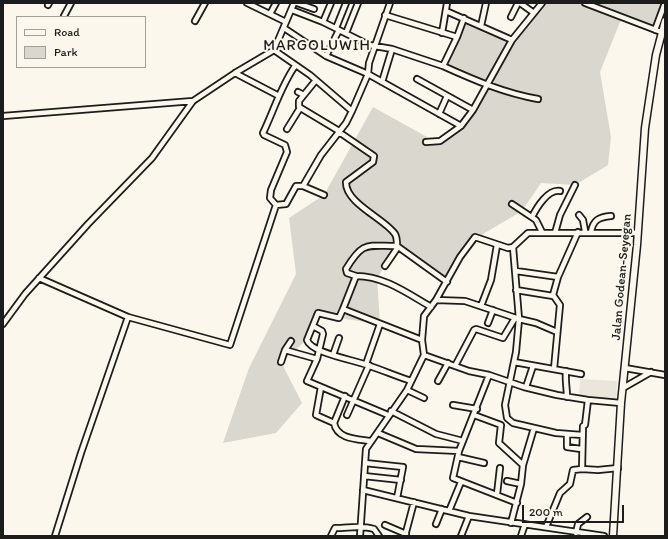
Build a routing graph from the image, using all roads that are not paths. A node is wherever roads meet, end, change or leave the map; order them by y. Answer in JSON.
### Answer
{"nodes":[{"id":1,"x":70,"y":3,"type":"edge"},
{"id":2,"x":205,"y":3,"type":"edge"},
{"id":3,"x":248,"y":3,"type":"edge"},
{"id":4,"x":276,"y":3,"type":"edge"},
{"id":5,"x":294,"y":3,"type":"edge"},
{"id":6,"x":297,"y":3,"type":"edge"},
{"id":7,"x":331,"y":3,"type":"edge"},
{"id":8,"x":346,"y":3,"type":"edge"},
{"id":9,"x":358,"y":3,"type":"edge"},
{"id":10,"x":390,"y":3,"type":"edge"},
{"id":11,"x":447,"y":3,"type":"edge"},
{"id":12,"x":486,"y":3,"type":"edge"},
{"id":13,"x":519,"y":3,"type":"edge"},
{"id":14,"x":542,"y":3,"type":"edge"},
{"id":15,"x":587,"y":3,"type":"edge"},
{"id":16,"x":664,"y":3,"type":"edge"},
{"id":17,"x":314,"y":9,"type":"dead end"},
{"id":18,"x":292,"y":10,"type":"junction"},
{"id":19,"x":446,"y":11,"type":"junction"},
{"id":20,"x":534,"y":13,"type":"junction"},
{"id":21,"x":270,"y":14,"type":"junction"},
{"id":22,"x":385,"y":15,"type":"junction"},
{"id":23,"x":64,"y":16,"type":"edge"},
{"id":24,"x":511,"y":17,"type":"dead end"},
{"id":25,"x":464,"y":18,"type":"junction"},
{"id":26,"x":195,"y":21,"type":"dead end"},
{"id":27,"x":665,"y":21,"type":"edge"},
{"id":28,"x":286,"y":22,"type":"junction"},
{"id":29,"x":323,"y":22,"type":"junction"},
{"id":30,"x":481,"y":26,"type":"junction"},
{"id":31,"x":284,"y":28,"type":"junction"},
{"id":32,"x":338,"y":29,"type":"junction"},
{"id":33,"x":658,"y":31,"type":"junction"},
{"id":34,"x":346,"y":33,"type":"junction"},
{"id":35,"x":442,"y":33,"type":"junction"},
{"id":36,"x":457,"y":37,"type":"junction"},
{"id":37,"x":512,"y":40,"type":"junction"},
{"id":38,"x":374,"y":46,"type":"junction"},
{"id":39,"x":392,"y":49,"type":"junction"},
{"id":40,"x":274,"y":50,"type":"junction"},
{"id":41,"x":326,"y":56,"type":"junction"},
{"id":42,"x":295,"y":66,"type":"junction"},
{"id":43,"x":443,"y":66,"type":"junction"},
{"id":44,"x":235,"y":73,"type":"junction"},
{"id":45,"x":368,"y":74,"type":"junction"},
{"id":46,"x":417,"y":79,"type":"dead end"},
{"id":47,"x":316,"y":80,"type":"junction"},
{"id":48,"x":382,"y":82,"type":"junction"},
{"id":49,"x":486,"y":86,"type":"junction"},
{"id":50,"x":298,"y":92,"type":"dead end"},
{"id":51,"x":304,"y":95,"type":"junction"},
{"id":52,"x":279,"y":96,"type":"junction"},
{"id":53,"x":447,"y":96,"type":"junction"},
{"id":54,"x":538,"y":99,"type":"dead end"},
{"id":55,"x":193,"y":101,"type":"junction"},
{"id":56,"x":300,"y":108,"type":"junction"},
{"id":57,"x":473,"y":110,"type":"junction"},
{"id":58,"x":352,"y":111,"type":"junction"},
{"id":59,"x":439,"y":114,"type":"junction"},
{"id":60,"x":3,"y":116,"type":"edge"},
{"id":61,"x":460,"y":126,"type":"junction"},
{"id":62,"x":287,"y":128,"type":"dead end"},
{"id":63,"x":339,"y":131,"type":"junction"},
{"id":64,"x":426,"y":142,"type":"dead end"},
{"id":65,"x":575,"y":185,"type":"dead end"},
{"id":66,"x":303,"y":186,"type":"junction"},
{"id":67,"x":560,"y":190,"type":"dead end"},
{"id":68,"x":324,"y":195,"type":"dead end"},
{"id":69,"x":512,"y":204,"type":"dead end"},
{"id":70,"x":276,"y":205,"type":"junction"},
{"id":71,"x":578,"y":215,"type":"dead end"},
{"id":72,"x":611,"y":216,"type":"dead end"},
{"id":73,"x":532,"y":217,"type":"junction"},
{"id":74,"x":585,"y":231,"type":"junction"},
{"id":75,"x":542,"y":232,"type":"junction"},
{"id":76,"x":578,"y":232,"type":"junction"},
{"id":77,"x":591,"y":232,"type":"junction"},
{"id":78,"x":555,"y":233,"type":"junction"},
{"id":79,"x":637,"y":233,"type":"junction"},
{"id":80,"x":497,"y":245,"type":"junction"},
{"id":81,"x":398,"y":247,"type":"junction"},
{"id":82,"x":513,"y":247,"type":"junction"},
{"id":83,"x":385,"y":266,"type":"dead end"},
{"id":84,"x":516,"y":271,"type":"junction"},
{"id":85,"x":356,"y":276,"type":"junction"},
{"id":86,"x":39,"y":278,"type":"junction"},
{"id":87,"x":558,"y":278,"type":"junction"},
{"id":88,"x":447,"y":282,"type":"junction"},
{"id":89,"x":516,"y":290,"type":"junction"},
{"id":90,"x":554,"y":296,"type":"junction"},
{"id":91,"x":436,"y":300,"type":"junction"},
{"id":92,"x":481,"y":306,"type":"junction"},
{"id":93,"x":431,"y":307,"type":"junction"},
{"id":94,"x":343,"y":309,"type":"junction"},
{"id":95,"x":493,"y":310,"type":"junction"},
{"id":96,"x":128,"y":317,"type":"junction"},
{"id":97,"x":517,"y":319,"type":"junction"},
{"id":98,"x":488,"y":323,"type":"dead end"},
{"id":99,"x":3,"y":324,"type":"edge"},
{"id":100,"x":380,"y":324,"type":"junction"},
{"id":101,"x":313,"y":326,"type":"junction"},
{"id":102,"x":557,"y":332,"type":"junction"},
{"id":103,"x":339,"y":338,"type":"dead end"},
{"id":104,"x":422,"y":340,"type":"junction"},
{"id":105,"x":291,"y":341,"type":"dead end"},
{"id":106,"x":285,"y":350,"type":"junction"},
{"id":107,"x":320,"y":350,"type":"junction"},
{"id":108,"x":333,"y":355,"type":"junction"},
{"id":109,"x":424,"y":355,"type":"junction"},
{"id":110,"x":317,"y":359,"type":"junction"},
{"id":111,"x":281,"y":362,"type":"dead end"},
{"id":112,"x":514,"y":362,"type":"junction"},
{"id":113,"x":448,"y":363,"type":"junction"},
{"id":114,"x":368,"y":365,"type":"junction"},
{"id":115,"x":455,"y":366,"type":"junction"},
{"id":116,"x":533,"y":366,"type":"junction"},
{"id":117,"x":625,"y":368,"type":"junction"},
{"id":118,"x":554,"y":369,"type":"junction"},
{"id":119,"x":566,"y":372,"type":"junction"},
{"id":120,"x":651,"y":372,"type":"junction"},
{"id":121,"x":489,"y":374,"type":"junction"},
{"id":122,"x":581,"y":374,"type":"dead end"},
{"id":123,"x":665,"y":375,"type":"edge"},
{"id":124,"x":411,"y":381,"type":"junction"},
{"id":125,"x":438,"y":381,"type":"dead end"},
{"id":126,"x":511,"y":382,"type":"junction"},
{"id":127,"x":321,"y":387,"type":"junction"},
{"id":128,"x":526,"y":387,"type":"junction"},
{"id":129,"x":623,"y":388,"type":"junction"},
{"id":130,"x":407,"y":390,"type":"junction"},
{"id":131,"x":345,"y":396,"type":"junction"},
{"id":132,"x":567,"y":397,"type":"junction"},
{"id":133,"x":424,"y":398,"type":"dead end"},
{"id":134,"x":354,"y":399,"type":"junction"},
{"id":135,"x":588,"y":400,"type":"junction"},
{"id":136,"x":621,"y":403,"type":"junction"},
{"id":137,"x":453,"y":404,"type":"dead end"},
{"id":138,"x":476,"y":409,"type":"junction"},
{"id":139,"x":390,"y":413,"type":"junction"},
{"id":140,"x":347,"y":415,"type":"dead end"},
{"id":141,"x":474,"y":415,"type":"junction"},
{"id":142,"x":507,"y":418,"type":"junction"},
{"id":143,"x":334,"y":423,"type":"junction"},
{"id":144,"x":501,"y":425,"type":"junction"},
{"id":145,"x":534,"y":428,"type":"junction"},
{"id":146,"x":378,"y":433,"type":"junction"},
{"id":147,"x":567,"y":434,"type":"junction"},
{"id":148,"x":582,"y":435,"type":"junction"},
{"id":149,"x":370,"y":441,"type":"junction"},
{"id":150,"x":464,"y":441,"type":"junction"},
{"id":151,"x":582,"y":449,"type":"junction"},
{"id":152,"x":459,"y":451,"type":"junction"},
{"id":153,"x":458,"y":457,"type":"junction"},
{"id":154,"x":365,"y":463,"type":"junction"},
{"id":155,"x":484,"y":463,"type":"dead end"},
{"id":156,"x":523,"y":465,"type":"junction"},
{"id":157,"x":500,"y":468,"type":"dead end"},
{"id":158,"x":582,"y":468,"type":"junction"},
{"id":159,"x":618,"y":468,"type":"junction"},
{"id":160,"x":364,"y":476,"type":"junction"},
{"id":161,"x":401,"y":480,"type":"junction"},
{"id":162,"x":507,"y":481,"type":"dead end"},
{"id":163,"x":461,"y":482,"type":"junction"},
{"id":164,"x":521,"y":484,"type":"junction"},
{"id":165,"x":363,"y":490,"type":"junction"},
{"id":166,"x":497,"y":494,"type":"junction"},
{"id":167,"x":397,"y":498,"type":"junction"},
{"id":168,"x":414,"y":502,"type":"junction"},
{"id":169,"x":516,"y":503,"type":"junction"},
{"id":170,"x":442,"y":509,"type":"junction"},
{"id":171,"x":449,"y":511,"type":"junction"},
{"id":172,"x":468,"y":516,"type":"junction"},
{"id":173,"x":587,"y":517,"type":"dead end"},
{"id":174,"x":511,"y":522,"type":"junction"},
{"id":175,"x":436,"y":524,"type":"dead end"},
{"id":176,"x":525,"y":524,"type":"junction"},
{"id":177,"x":385,"y":525,"type":"dead end"},
{"id":178,"x":360,"y":526,"type":"junction"},
{"id":179,"x":546,"y":527,"type":"junction"},
{"id":180,"x":576,"y":533,"type":"junction"},
{"id":181,"x":405,"y":535,"type":"edge"},
{"id":182,"x":55,"y":536,"type":"edge"},
{"id":183,"x":331,"y":536,"type":"edge"},
{"id":184,"x":360,"y":536,"type":"edge"},
{"id":185,"x":379,"y":536,"type":"edge"},
{"id":186,"x":461,"y":536,"type":"edge"},
{"id":187,"x":521,"y":536,"type":"edge"},
{"id":188,"x":604,"y":536,"type":"edge"},
{"id":189,"x":613,"y":536,"type":"edge"}],
"edges":[{"from":1,"to":23,"type":"street"},
{"from":2,"to":26,"type":"street"},
{"from":3,"to":21,"type":"street"},
{"from":4,"to":21,"type":"street"},
{"from":5,"to":18,"type":"street"},
{"from":6,"to":17,"type":"street"},
{"from":7,"to":29,"type":"street"},
{"from":8,"to":32,"type":"street"},
{"from":9,"to":34,"type":"street"},
{"from":10,"to":22,"type":"street"},
{"from":11,"to":19,"type":"street"},
{"from":12,"to":30,"type":"street"},
{"from":13,"to":20,"type":"street"},
{"from":13,"to":24,"type":"street"},
{"from":14,"to":20,"type":"street"},
{"from":15,"to":33,"type":"street"},
{"from":16,"to":33,"type":"street"},
{"from":18,"to":28,"type":"street"},
{"from":18,"to":29,"type":"street"},
{"from":19,"to":25,"type":"street"},
{"from":19,"to":35,"type":"street"},
{"from":20,"to":37,"type":"street"},
{"from":21,"to":28,"type":"street"},
{"from":22,"to":35,"type":"street"},
{"from":22,"to":38,"type":"street"},
{"from":25,"to":30,"type":"street"},
{"from":25,"to":36,"type":"street"},
{"from":27,"to":33,"type":"main road","name":"Jalan Godean-Seyegan"},
{"from":28,"to":31,"type":"street"},
{"from":29,"to":32,"type":"street"},
{"from":30,"to":37,"type":"street"},
{"from":31,"to":40,"type":"street"},
{"from":31,"to":41,"type":"street"},
{"from":32,"to":34,"type":"street"},
{"from":32,"to":41,"type":"street"},
{"from":33,"to":79,"type":"main road","name":"Jalan Godean-Seyegan"},
{"from":34,"to":38,"type":"street"},
{"from":35,"to":36,"type":"street"},
{"from":36,"to":43,"type":"street"},
{"from":37,"to":49,"type":"street"},
{"from":38,"to":39,"type":"street"},
{"from":38,"to":45,"type":"street"},
{"from":39,"to":43,"type":"street"},
{"from":39,"to":48,"type":"street"},
{"from":40,"to":42,"type":"street"},
{"from":40,"to":44,"type":"street"},
{"from":41,"to":45,"type":"street"},
{"from":42,"to":47,"type":"street"},
{"from":42,"to":52,"type":"street"},
{"from":43,"to":49,"type":"street"},
{"from":44,"to":52,"type":"street"},
{"from":44,"to":55,"type":"street"},
{"from":45,"to":48,"type":"street"},
{"from":45,"to":58,"type":"street"},
{"from":46,"to":53,"type":"street"},
{"from":47,"to":51,"type":"street"},
{"from":47,"to":58,"type":"street"},
{"from":48,"to":59,"type":"street"},
{"from":49,"to":54,"type":"street"},
{"from":49,"to":57,"type":"street"},
{"from":50,"to":51,"type":"street"},
{"from":51,"to":56,"type":"street"},
{"from":52,"to":70,"type":"street"},
{"from":53,"to":57,"type":"street"},
{"from":53,"to":59,"type":"street"},
{"from":55,"to":60,"type":"street"},
{"from":55,"to":86,"type":"street"},
{"from":56,"to":62,"type":"street"},
{"from":56,"to":63,"type":"street"},
{"from":57,"to":61,"type":"street"},
{"from":58,"to":63,"type":"street"},
{"from":59,"to":61,"type":"street"},
{"from":61,"to":64,"type":"street"},
{"from":63,"to":66,"type":"street"},
{"from":63,"to":81,"type":"street"},
{"from":65,"to":78,"type":"street"},
{"from":66,"to":68,"type":"street"},
{"from":66,"to":70,"type":"street"},
{"from":67,"to":73,"type":"street"},
{"from":69,"to":73,"type":"street"},
{"from":70,"to":96,"type":"street"},
{"from":71,"to":74,"type":"street"},
{"from":72,"to":77,"type":"street"},
{"from":73,"to":75,"type":"street"},
{"from":74,"to":76,"type":"street"},
{"from":74,"to":77,"type":"street"},
{"from":75,"to":78,"type":"street"},
{"from":75,"to":82,"type":"street"},
{"from":76,"to":78,"type":"street"},
{"from":76,"to":87,"type":"street"},
{"from":77,"to":79,"type":"street"},
{"from":79,"to":117,"type":"main road","name":"Jalan Godean-Seyegan"},
{"from":80,"to":82,"type":"street"},
{"from":80,"to":88,"type":"street"},
{"from":80,"to":92,"type":"street"},
{"from":81,"to":83,"type":"street"},
{"from":81,"to":85,"type":"street"},
{"from":81,"to":88,"type":"street"},
{"from":82,"to":84,"type":"street"},
{"from":84,"to":87,"type":"street"},
{"from":84,"to":89,"type":"street"},
{"from":85,"to":93,"type":"street"},
{"from":85,"to":94,"type":"street"},
{"from":86,"to":96,"type":"street"},
{"from":86,"to":99,"type":"street"},
{"from":87,"to":90,"type":"street"},
{"from":88,"to":91,"type":"street"},
{"from":89,"to":90,"type":"street"},
{"from":89,"to":97,"type":"street"},
{"from":90,"to":102,"type":"street"},
{"from":91,"to":92,"type":"street"},
{"from":91,"to":93,"type":"street"},
{"from":92,"to":95,"type":"street"},
{"from":93,"to":104,"type":"street"},
{"from":94,"to":100,"type":"street"},
{"from":94,"to":101,"type":"street"},
{"from":95,"to":97,"type":"street"},
{"from":95,"to":98,"type":"street"},
{"from":96,"to":182,"type":"street"},
{"from":97,"to":102,"type":"street"},
{"from":97,"to":112,"type":"street"},
{"from":97,"to":115,"type":"street"},
{"from":100,"to":104,"type":"street"},
{"from":100,"to":114,"type":"street"},
{"from":101,"to":107,"type":"street"},
{"from":101,"to":107,"type":"street"},
{"from":102,"to":118,"type":"street"},
{"from":103,"to":108,"type":"street"},
{"from":104,"to":109,"type":"street"},
{"from":105,"to":106,"type":"street"},
{"from":106,"to":110,"type":"street"},
{"from":106,"to":111,"type":"street"},
{"from":107,"to":108,"type":"street"},
{"from":107,"to":110,"type":"street"},
{"from":108,"to":114,"type":"street"},
{"from":109,"to":113,"type":"street"},
{"from":109,"to":124,"type":"street"},
{"from":110,"to":127,"type":"street"},
{"from":112,"to":116,"type":"street"},
{"from":112,"to":126,"type":"street"},
{"from":113,"to":115,"type":"street"},
{"from":113,"to":125,"type":"street"},
{"from":114,"to":124,"type":"street"},
{"from":114,"to":134,"type":"street"},
{"from":115,"to":121,"type":"street"},
{"from":116,"to":118,"type":"street"},
{"from":116,"to":128,"type":"street"},
{"from":117,"to":120,"type":"street"},
{"from":117,"to":129,"type":"main road","name":"Jalan Godean-Seyegan"},
{"from":118,"to":119,"type":"street"},
{"from":119,"to":122,"type":"street"},
{"from":119,"to":132,"type":"street"},
{"from":120,"to":123,"type":"street"},
{"from":120,"to":129,"type":"street"},
{"from":121,"to":126,"type":"street"},
{"from":121,"to":138,"type":"street"},
{"from":124,"to":130,"type":"street"},
{"from":126,"to":128,"type":"street"},
{"from":126,"to":142,"type":"street"},
{"from":127,"to":131,"type":"street"},
{"from":127,"to":143,"type":"street"},
{"from":128,"to":132,"type":"street"},
{"from":129,"to":136,"type":"main road","name":"Jalan Godean-Seyegan"},
{"from":130,"to":133,"type":"street"},
{"from":130,"to":139,"type":"street"},
{"from":131,"to":134,"type":"street"},
{"from":131,"to":143,"type":"street"},
{"from":132,"to":135,"type":"street"},
{"from":134,"to":139,"type":"street"},
{"from":134,"to":140,"type":"street"},
{"from":135,"to":136,"type":"street"},
{"from":135,"to":148,"type":"street"},
{"from":136,"to":159,"type":"main road","name":"Jalan Godean-Seyegan"},
{"from":137,"to":138,"type":"street"},
{"from":138,"to":141,"type":"street"},
{"from":139,"to":146,"type":"street"},
{"from":139,"to":150,"type":"street"},
{"from":141,"to":144,"type":"street"},
{"from":141,"to":150,"type":"street"},
{"from":142,"to":144,"type":"street"},
{"from":142,"to":145,"type":"street"},
{"from":143,"to":149,"type":"street"},
{"from":144,"to":156,"type":"street"},
{"from":145,"to":147,"type":"street"},
{"from":145,"to":156,"type":"street"},
{"from":146,"to":149,"type":"street"},
{"from":146,"to":152,"type":"street"},
{"from":147,"to":148,"type":"street"},
{"from":147,"to":151,"type":"street"},
{"from":148,"to":151,"type":"street"},
{"from":149,"to":154,"type":"street"},
{"from":150,"to":152,"type":"street"},
{"from":151,"to":158,"type":"street"},
{"from":152,"to":153,"type":"street"},
{"from":153,"to":155,"type":"street"},
{"from":153,"to":163,"type":"street"},
{"from":154,"to":160,"type":"street"},
{"from":154,"to":161,"type":"street"},
{"from":156,"to":164,"type":"street"},
{"from":157,"to":166,"type":"street"},
{"from":158,"to":159,"type":"street"},
{"from":158,"to":179,"type":"street"},
{"from":159,"to":189,"type":"main road","name":"Jalan Godean-Seyegan"},
{"from":160,"to":161,"type":"street"},
{"from":160,"to":165,"type":"street"},
{"from":161,"to":167,"type":"street"},
{"from":162,"to":164,"type":"street"},
{"from":163,"to":166,"type":"street"},
{"from":163,"to":171,"type":"street"},
{"from":164,"to":169,"type":"street"},
{"from":165,"to":167,"type":"street"},
{"from":165,"to":178,"type":"street"},
{"from":166,"to":169,"type":"street"},
{"from":167,"to":168,"type":"street"},
{"from":168,"to":170,"type":"street"},
{"from":168,"to":181,"type":"street"},
{"from":169,"to":174,"type":"street"},
{"from":170,"to":171,"type":"street"},
{"from":170,"to":175,"type":"street"},
{"from":171,"to":172,"type":"street"},
{"from":172,"to":174,"type":"street"},
{"from":172,"to":186,"type":"street"},
{"from":173,"to":180,"type":"street"},
{"from":174,"to":176,"type":"street"},
{"from":176,"to":179,"type":"street"},
{"from":176,"to":187,"type":"street"},
{"from":177,"to":181,"type":"street"},
{"from":178,"to":183,"type":"street"},
{"from":178,"to":184,"type":"street"},
{"from":178,"to":185,"type":"street"},
{"from":179,"to":180,"type":"street"},
{"from":180,"to":188,"type":"street"}]}
